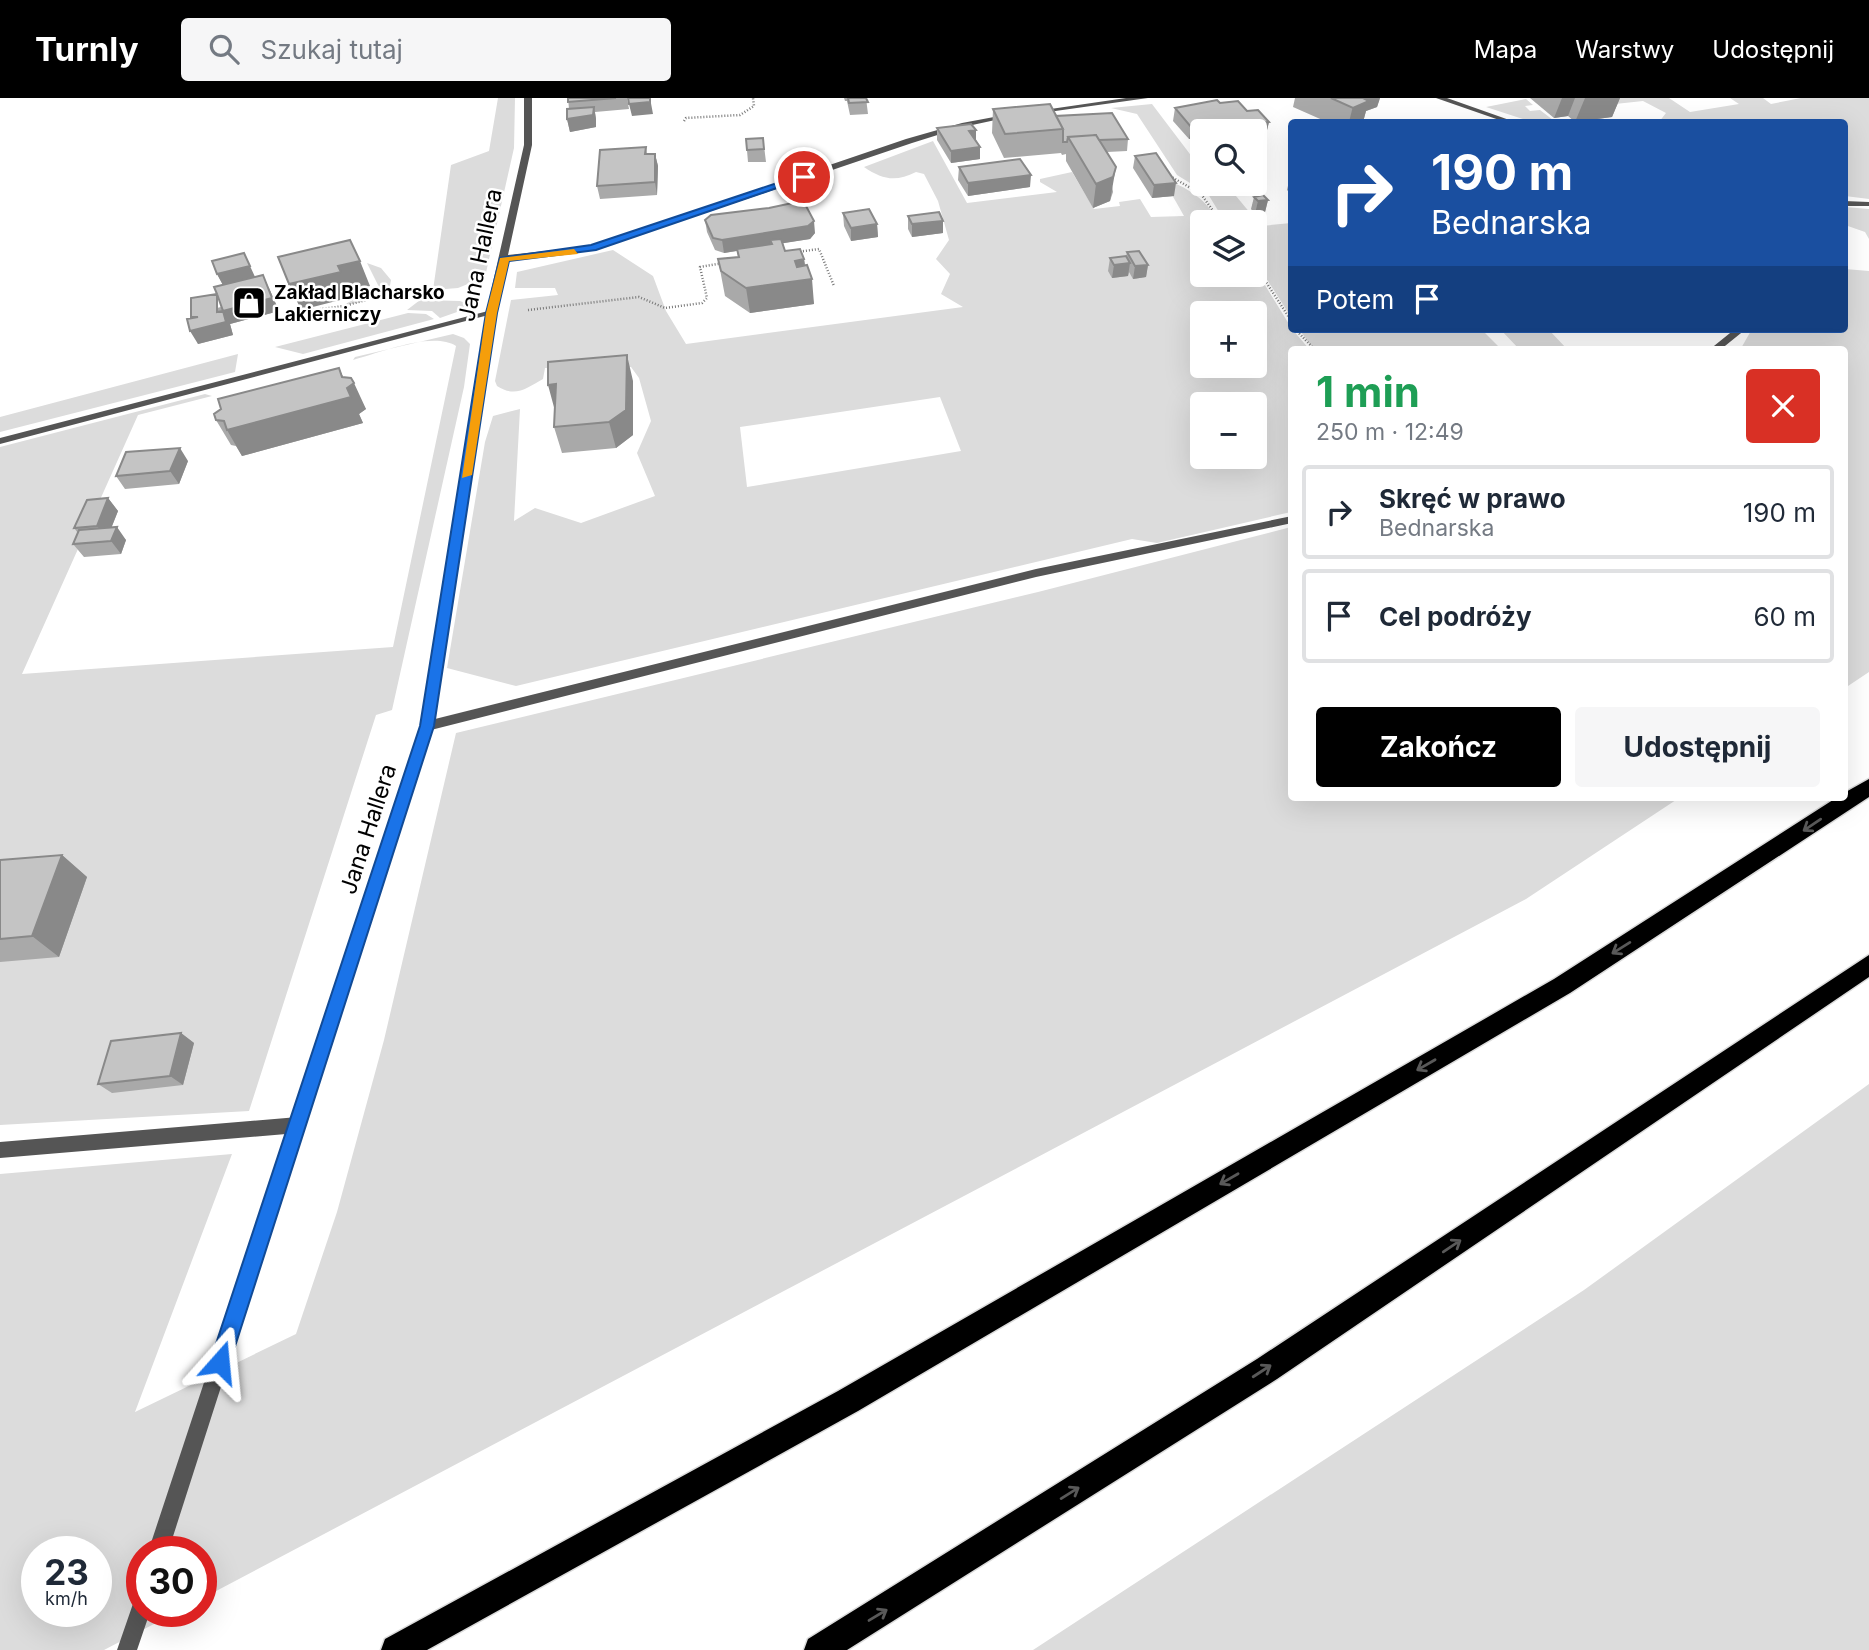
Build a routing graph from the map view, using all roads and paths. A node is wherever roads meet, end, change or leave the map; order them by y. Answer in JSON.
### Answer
{"nodes":[{"id":1,"x":528,"y":98,"type":"edge"},
{"id":2,"x":753,"y":98,"type":"edge"},
{"id":3,"x":1144,"y":98,"type":"edge"},
{"id":4,"x":1440,"y":98,"type":"edge"},
{"id":5,"x":1502,"y":119,"type":"edge"},
{"id":6,"x":684,"y":121,"type":"dead end"},
{"id":7,"x":1170,"y":176,"type":"edge"},
{"id":8,"x":1848,"y":202,"type":"edge"},
{"id":9,"x":1869,"y":204,"type":"edge"},
{"id":10,"x":1216,"y":210,"type":"edge"},
{"id":11,"x":792,"y":253,"type":"edge"},
{"id":12,"x":505,"y":258,"type":"junction"},
{"id":13,"x":726,"y":263,"type":"edge"},
{"id":14,"x":1267,"y":283,"type":"edge"},
{"id":15,"x":834,"y":286,"type":"dead end"},
{"id":16,"x":377,"y":292,"type":"dead end"},
{"id":17,"x":344,"y":306,"type":"junction"},
{"id":18,"x":537,"y":309,"type":"dead end"},
{"id":19,"x":491,"y":313,"type":"junction"},
{"id":20,"x":284,"y":314,"type":"dead end"},
{"id":21,"x":1288,"y":316,"type":"edge"},
{"id":22,"x":345,"y":324,"type":"dead end"},
{"id":23,"x":1300,"y":333,"type":"edge"},
{"id":24,"x":1736,"y":333,"type":"edge"},
{"id":25,"x":1311,"y":346,"type":"edge"},
{"id":26,"x":1719,"y":346,"type":"edge"},
{"id":27,"x":0,"y":440,"type":"edge"},
{"id":28,"x":1288,"y":520,"type":"edge"},
{"id":29,"x":427,"y":726,"type":"junction"},
{"id":30,"x":1869,"y":787,"type":"edge"},
{"id":31,"x":1847,"y":801,"type":"edge"},
{"id":32,"x":1848,"y":801,"type":"edge"},
{"id":33,"x":1869,"y":965,"type":"edge"},
{"id":34,"x":298,"y":1125,"type":"junction"},
{"id":35,"x":0,"y":1150,"type":"edge"},
{"id":36,"x":163,"y":1536,"type":"edge"},
{"id":37,"x":135,"y":1627,"type":"edge"},
{"id":38,"x":128,"y":1650,"type":"edge"},
{"id":39,"x":396,"y":1650,"type":"edge"},
{"id":40,"x":819,"y":1650,"type":"edge"}],
"edges":[{"from":1,"to":12,"type":"street","name":"Jana Hallera"},
{"from":2,"to":6,"type":"path"},
{"from":3,"to":12,"type":"street"},
{"from":4,"to":5,"type":"street"},
{"from":7,"to":10,"type":"path"},
{"from":8,"to":9,"type":"street"},
{"from":11,"to":15,"type":"path"},
{"from":12,"to":19,"type":"street","name":"Jana Hallera"},
{"from":13,"to":18,"type":"path"},
{"from":14,"to":21,"type":"path"},
{"from":16,"to":17,"type":"path"},
{"from":17,"to":20,"type":"path"},
{"from":17,"to":22,"type":"path"},
{"from":19,"to":27,"type":"street"},
{"from":19,"to":29,"type":"street","name":"Jana Hallera"},
{"from":23,"to":25,"type":"path"},
{"from":24,"to":26,"type":"street"},
{"from":28,"to":29,"type":"street"},
{"from":29,"to":34,"type":"street","name":"Jana Hallera"},
{"from":30,"to":32,"type":"highway","one_way":true},
{"from":31,"to":39,"type":"highway","one_way":true},
{"from":40,"to":33,"type":"highway","one_way":true},
{"from":34,"to":35,"type":"street"},
{"from":34,"to":36,"type":"street","name":"Jana Hallera"},
{"from":37,"to":38,"type":"street"}]}
